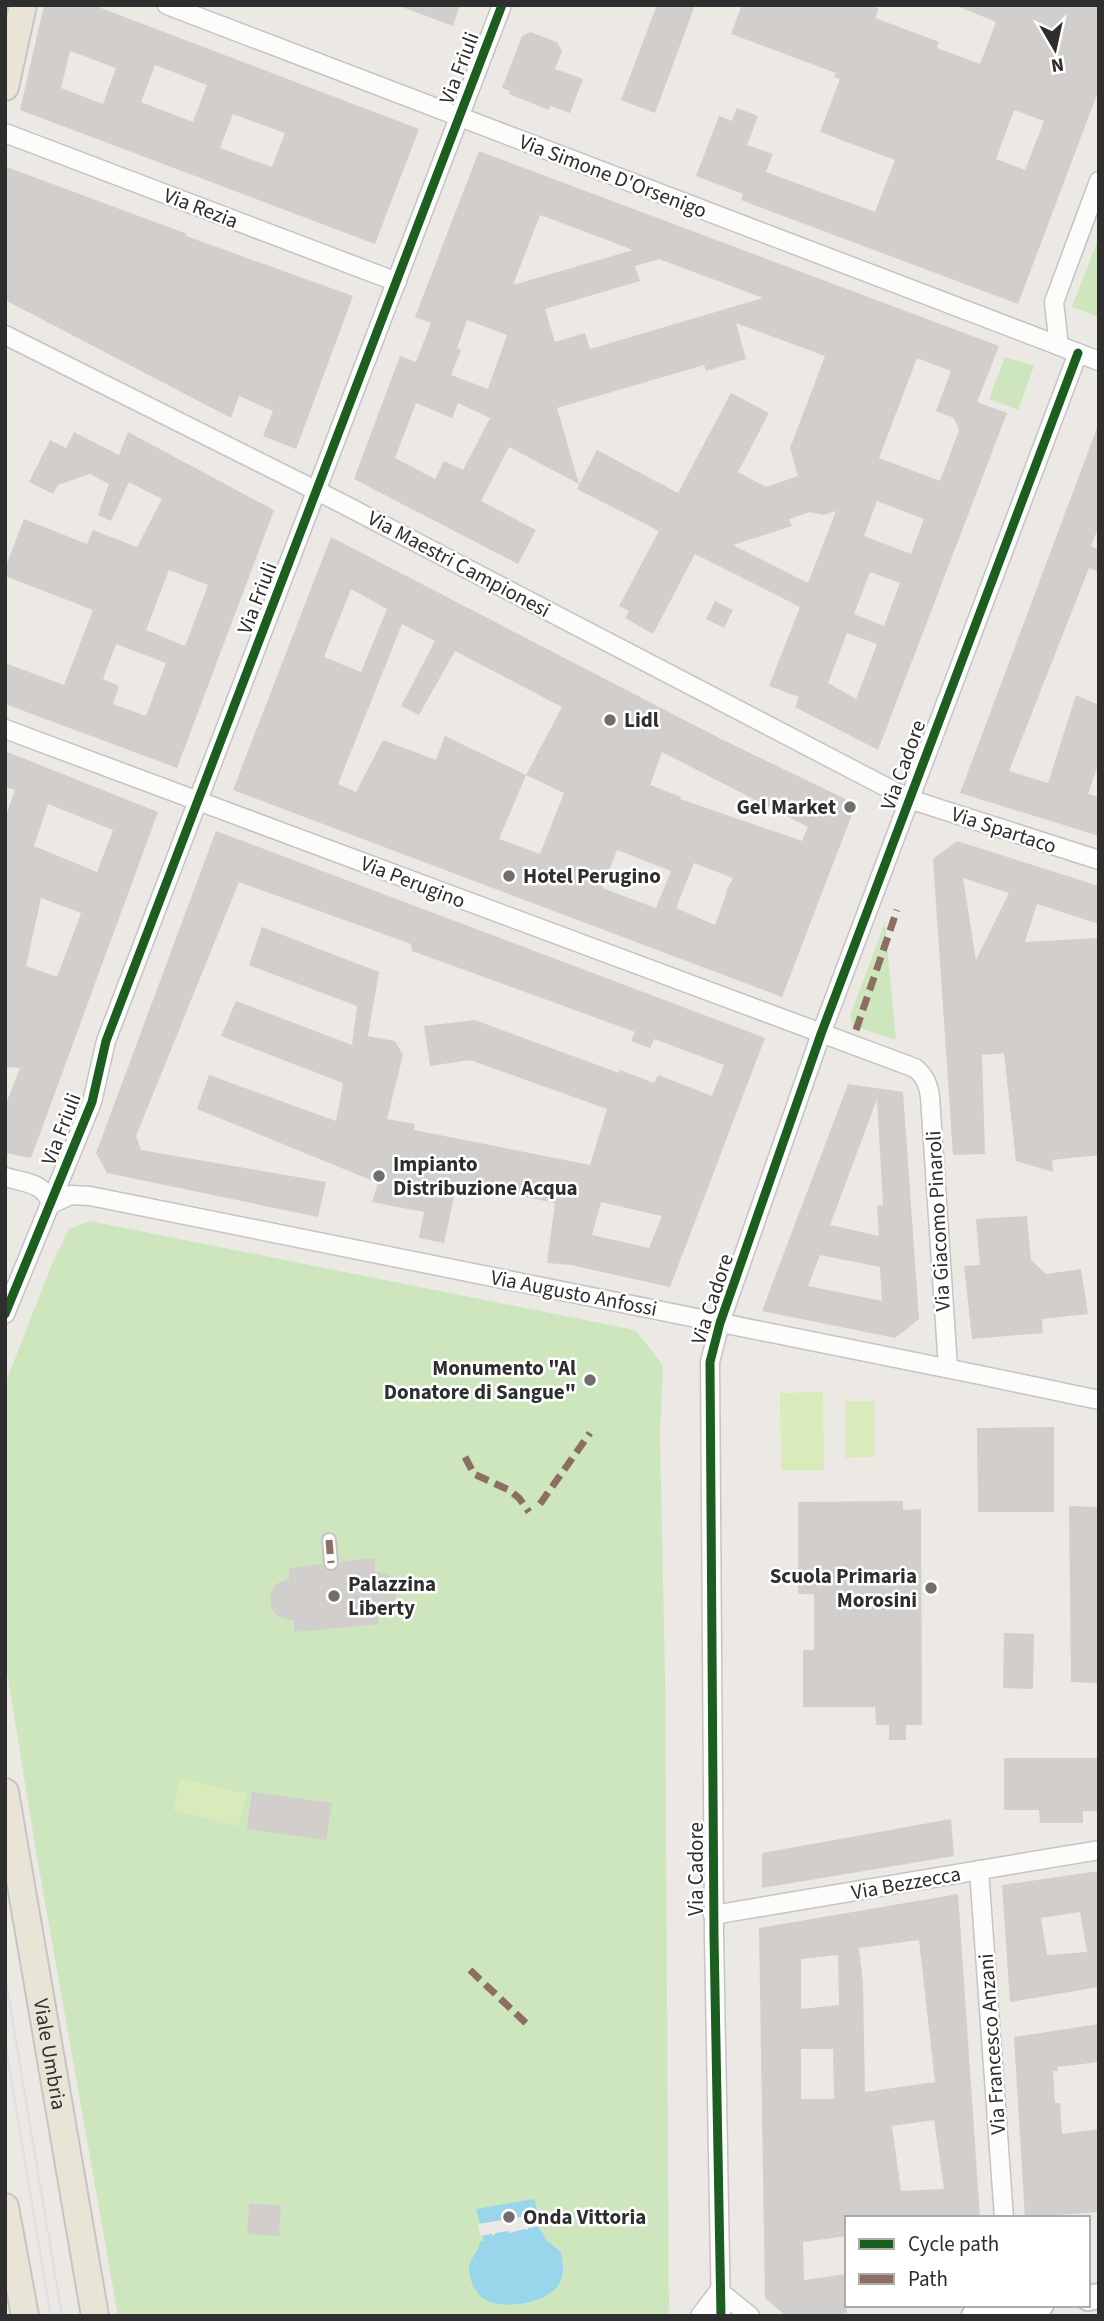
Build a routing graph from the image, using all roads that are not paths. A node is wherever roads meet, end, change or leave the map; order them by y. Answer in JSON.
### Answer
{"nodes":[{"id":1,"x":23,"y":5,"type":"edge"},
{"id":2,"x":167,"y":5,"type":"edge"},
{"id":3,"x":502,"y":5,"type":"edge"},
{"id":4,"x":5,"y":87,"type":"edge"},
{"id":5,"x":459,"y":118,"type":"junction"},
{"id":6,"x":5,"y":133,"type":"edge"},
{"id":7,"x":1099,"y":181,"type":"edge"},
{"id":8,"x":397,"y":282,"type":"junction"},
{"id":9,"x":5,"y":335,"type":"edge"},
{"id":10,"x":1059,"y":346,"type":"junction"},
{"id":11,"x":1078,"y":353,"type":"junction"},
{"id":12,"x":1099,"y":361,"type":"edge"},
{"id":13,"x":317,"y":490,"type":"junction"},
{"id":14,"x":5,"y":729,"type":"edge"},
{"id":15,"x":909,"y":799,"type":"junction"},
{"id":16,"x":198,"y":801,"type":"junction"},
{"id":17,"x":1099,"y":860,"type":"edge"},
{"id":18,"x":821,"y":1034,"type":"junction"},
{"id":19,"x":5,"y":1177,"type":"edge"},
{"id":20,"x":51,"y":1204,"type":"junction"},
{"id":21,"x":5,"y":1314,"type":"edge"},
{"id":22,"x":720,"y":1323,"type":"junction"},
{"id":23,"x":948,"y":1368,"type":"junction"},
{"id":24,"x":1099,"y":1400,"type":"edge"},
{"id":25,"x":329,"y":1539,"type":"dead end"},
{"id":26,"x":331,"y":1563,"type":"dead end"},
{"id":27,"x":5,"y":1792,"type":"edge"},
{"id":28,"x":1099,"y":1850,"type":"edge"},
{"id":29,"x":979,"y":1870,"type":"junction"},
{"id":30,"x":713,"y":1915,"type":"junction"},
{"id":31,"x":5,"y":2207,"type":"edge"},
{"id":32,"x":1004,"y":2216,"type":"edge"},
{"id":33,"x":719,"y":2291,"type":"junction"},
{"id":34,"x":1029,"y":2307,"type":"edge"},
{"id":35,"x":1011,"y":2310,"type":"edge"},
{"id":36,"x":25,"y":2316,"type":"edge"},
{"id":37,"x":95,"y":2316,"type":"edge"},
{"id":38,"x":700,"y":2316,"type":"edge"},
{"id":39,"x":721,"y":2316,"type":"edge"},
{"id":40,"x":750,"y":2316,"type":"edge"},
{"id":41,"x":974,"y":2316,"type":"edge"}],
"edges":[{"from":1,"to":4,"type":"main road"},
{"from":2,"to":5,"type":"street","name":"Via Simone D'Orsenigo"},
{"from":3,"to":5,"type":"street","name":"Via Friuli"},
{"from":5,"to":8,"type":"street","name":"Via Friuli"},
{"from":5,"to":10,"type":"street","name":"Via Simone D'Orsenigo"},
{"from":6,"to":8,"type":"street","name":"Via Rezia"},
{"from":7,"to":10,"type":"street"},
{"from":8,"to":13,"type":"street","name":"Via Friuli"},
{"from":9,"to":13,"type":"street","name":"Via Maestri Campionesi"},
{"from":10,"to":11,"type":"street"},
{"from":11,"to":12,"type":"street"},
{"from":11,"to":15,"type":"street","name":"Via Cadore"},
{"from":13,"to":15,"type":"street","name":"Via Maestri Campionesi"},
{"from":13,"to":16,"type":"street","name":"Via Friuli"},
{"from":14,"to":16,"type":"street","name":"Via Perugino"},
{"from":15,"to":17,"type":"street","name":"Via Spartaco"},
{"from":15,"to":18,"type":"street","name":"Via Cadore"},
{"from":16,"to":18,"type":"street","name":"Via Perugino"},
{"from":16,"to":20,"type":"street","name":"Via Friuli"},
{"from":18,"to":22,"type":"street","name":"Via Cadore"},
{"from":18,"to":23,"type":"street","name":"Via Giacomo Pinaroli"},
{"from":19,"to":20,"type":"street"},
{"from":20,"to":21,"type":"street","name":"Via Friuli"},
{"from":20,"to":22,"type":"street","name":"Via Augusto Anfossi"},
{"from":22,"to":23,"type":"street","name":"Via Augusto Anfossi"},
{"from":22,"to":30,"type":"street","name":"Via Cadore"},
{"from":23,"to":24,"type":"street","name":"Via Augusto Anfossi"},
{"from":25,"to":26,"type":"street"},
{"from":27,"to":37,"type":"main road","name":"Viale Umbria"},
{"from":28,"to":29,"type":"street","name":"Via Bezzecca"},
{"from":29,"to":30,"type":"street","name":"Via Bezzecca"},
{"from":29,"to":32,"type":"street","name":"Via Francesco Anzani"},
{"from":30,"to":33,"type":"street","name":"Via Cadore"},
{"from":31,"to":36,"type":"main road"},
{"from":33,"to":38,"type":"street"},
{"from":33,"to":39,"type":"street","name":"Via Cadore"},
{"from":33,"to":40,"type":"street"},
{"from":34,"to":35,"type":"main road"},
{"from":35,"to":41,"type":"main road"}]}
